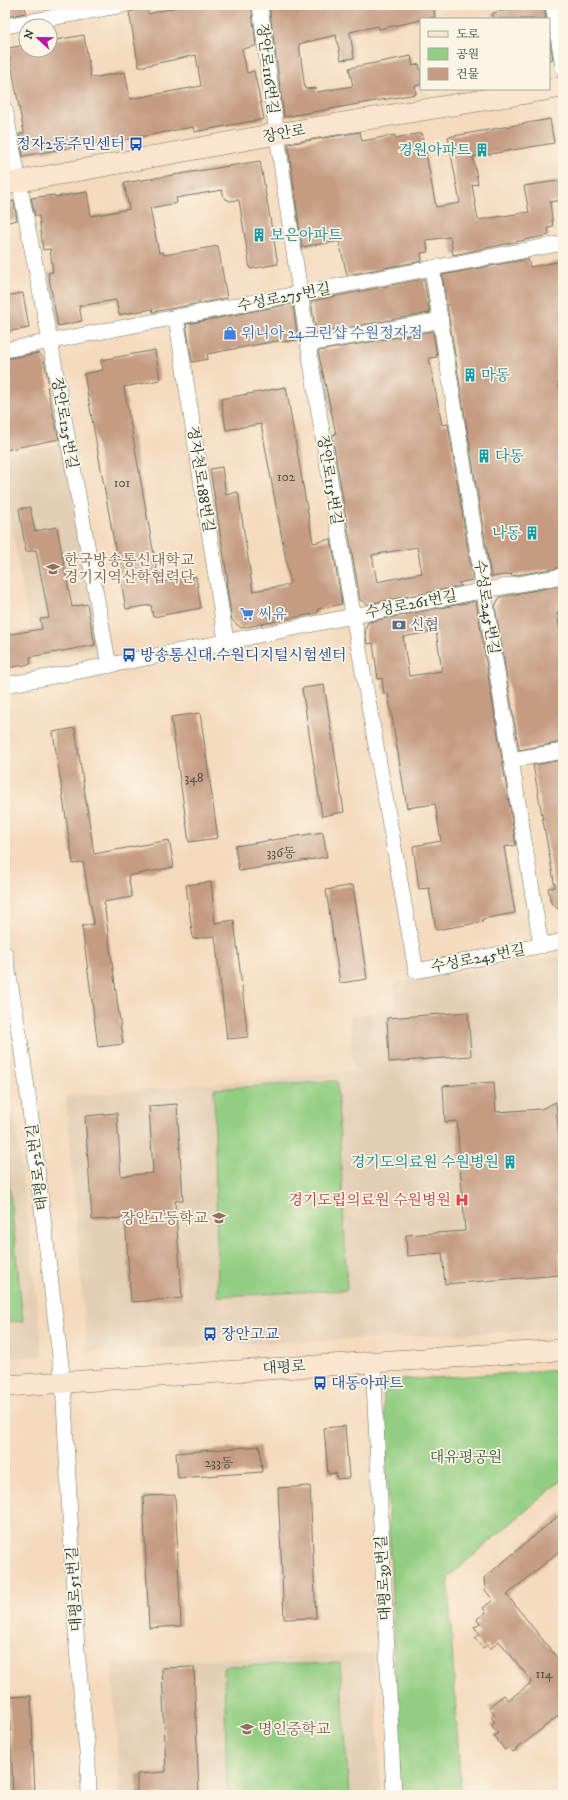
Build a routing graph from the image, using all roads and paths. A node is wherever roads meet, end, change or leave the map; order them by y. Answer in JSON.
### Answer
{"nodes":[{"id":1,"x":124,"y":5,"type":"edge"},
{"id":2,"x":260,"y":5,"type":"edge"},
{"id":3,"x":553,"y":5,"type":"edge"},
{"id":4,"x":5,"y":26,"type":"edge"},
{"id":5,"x":563,"y":67,"type":"edge"},
{"id":6,"x":563,"y":87,"type":"edge"},
{"id":7,"x":550,"y":89,"type":"edge"},
{"id":8,"x":545,"y":90,"type":"edge"},
{"id":9,"x":5,"y":110,"type":"edge"},
{"id":10,"x":276,"y":134,"type":"junction"},
{"id":11,"x":12,"y":182,"type":"edge"},
{"id":12,"x":563,"y":243,"type":"edge"},
{"id":13,"x":432,"y":268,"type":"junction"},
{"id":14,"x":300,"y":294,"type":"junction"},
{"id":15,"x":176,"y":317,"type":"junction"},
{"id":16,"x":441,"y":320,"type":"junction"},
{"id":17,"x":50,"y":341,"type":"junction"},
{"id":18,"x":308,"y":344,"type":"junction"},
{"id":19,"x":5,"y":350,"type":"edge"},
{"id":20,"x":563,"y":576,"type":"edge"},
{"id":21,"x":484,"y":590,"type":"junction"},
{"id":22,"x":353,"y":616,"type":"junction"},
{"id":23,"x":226,"y":641,"type":"junction"},
{"id":24,"x":108,"y":666,"type":"junction"},
{"id":25,"x":5,"y":685,"type":"edge"},
{"id":26,"x":563,"y":751,"type":"edge"},
{"id":27,"x":511,"y":760,"type":"junction"},
{"id":28,"x":563,"y":941,"type":"edge"},
{"id":29,"x":541,"y":946,"type":"junction"},
{"id":30,"x":5,"y":954,"type":"edge"},
{"id":31,"x":563,"y":1350,"type":"edge"},
{"id":32,"x":373,"y":1361,"type":"junction"},
{"id":33,"x":63,"y":1382,"type":"junction"},
{"id":34,"x":5,"y":1386,"type":"edge"},
{"id":35,"x":89,"y":1795,"type":"edge"},
{"id":36,"x":394,"y":1795,"type":"edge"}],
"edges":[{"from":1,"to":4,"type":"street"},
{"from":2,"to":10,"type":"street","name":"장안로116번길"},
{"from":3,"to":5,"type":"street"},
{"from":6,"to":7,"type":"street","name":"장안로"},
{"from":8,"to":10,"type":"street","name":"장안로"},
{"from":9,"to":11,"type":"street","name":"장안로125번길"},
{"from":10,"to":11,"type":"street","name":"장안로"},
{"from":10,"to":14,"type":"street","name":"장안로115번길"},
{"from":11,"to":17,"type":"street","name":"장안로125번길"},
{"from":12,"to":13,"type":"street","name":"수성로275번길"},
{"from":13,"to":14,"type":"street","name":"수성로275번길"},
{"from":13,"to":16,"type":"street","name":"수성로245번길"},
{"from":14,"to":15,"type":"street","name":"수성로275번길"},
{"from":14,"to":18,"type":"street","name":"장안로115번길"},
{"from":15,"to":17,"type":"street","name":"수성로275번길"},
{"from":15,"to":23,"type":"street","name":"정자천로188번길"},
{"from":16,"to":18,"type":"street"},
{"from":16,"to":21,"type":"street","name":"수성로245번길"},
{"from":17,"to":19,"type":"street","name":"수성로275번길"},
{"from":17,"to":24,"type":"street","name":"장안로125번길"},
{"from":18,"to":22,"type":"street","name":"장안로115번길"},
{"from":20,"to":21,"type":"street","name":"수성로261번길"},
{"from":21,"to":22,"type":"street","name":"수성로261번길"},
{"from":21,"to":27,"type":"street","name":"수성로245번길"},
{"from":22,"to":23,"type":"street"},
{"from":22,"to":29,"type":"street","name":"수성로245번길"},
{"from":23,"to":24,"type":"street"},
{"from":24,"to":25,"type":"street"},
{"from":26,"to":27,"type":"street"},
{"from":27,"to":29,"type":"street","name":"수성로245번길"},
{"from":28,"to":29,"type":"street","name":"수성로245번길"},
{"from":30,"to":33,"type":"street","name":"태평로52번길"},
{"from":31,"to":32,"type":"street","name":"대평로"},
{"from":32,"to":33,"type":"street","name":"대평로"},
{"from":32,"to":36,"type":"street","name":"대평로39번길"},
{"from":33,"to":34,"type":"street","name":"대평로"},
{"from":33,"to":35,"type":"street","name":"대평로51번길"}]}
